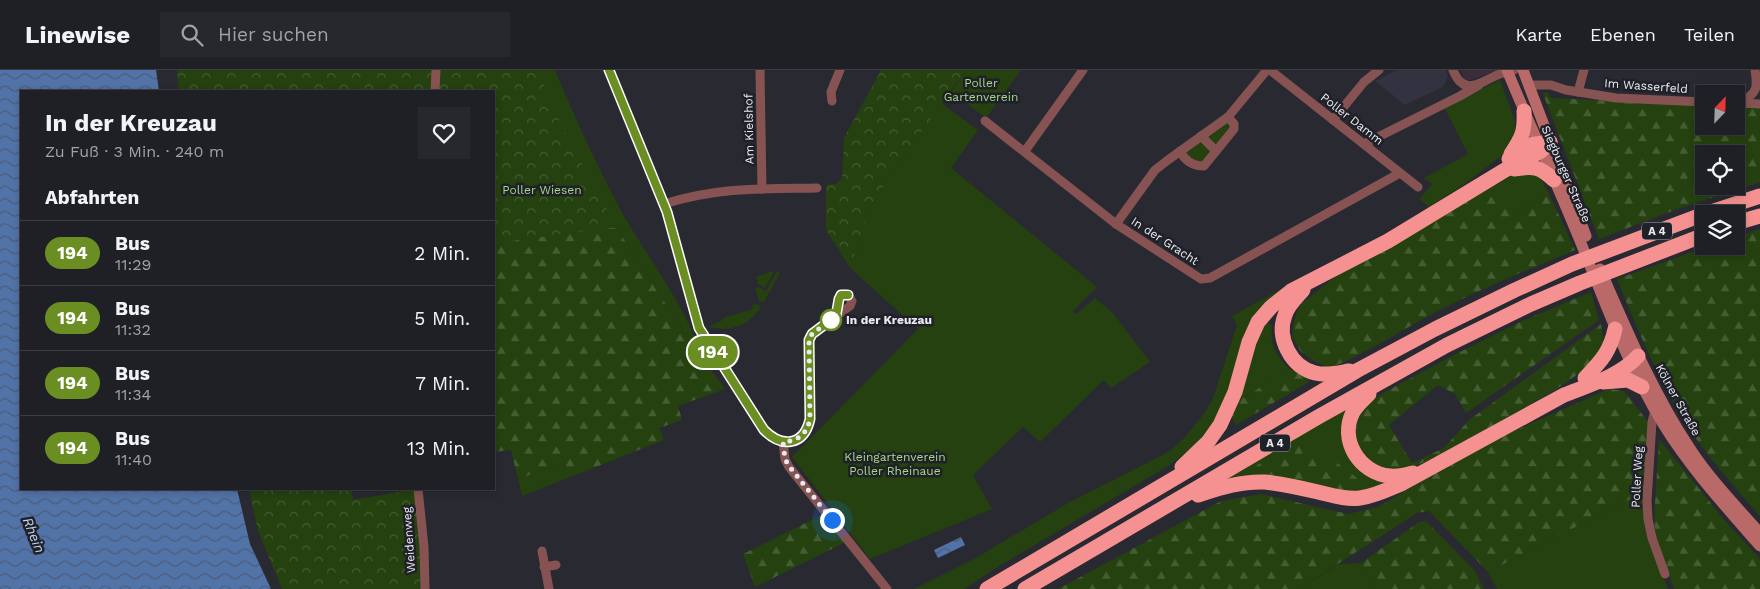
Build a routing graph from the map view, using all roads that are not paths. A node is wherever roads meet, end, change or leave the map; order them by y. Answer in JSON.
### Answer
{"nodes":[{"id":1,"x":436,"y":70,"type":"edge"},
{"id":2,"x":609,"y":70,"type":"edge"},
{"id":3,"x":760,"y":70,"type":"edge"},
{"id":4,"x":840,"y":70,"type":"edge"},
{"id":5,"x":1083,"y":70,"type":"edge"},
{"id":6,"x":1268,"y":70,"type":"edge"},
{"id":7,"x":1379,"y":70,"type":"edge"},
{"id":8,"x":1453,"y":70,"type":"edge"},
{"id":9,"x":1522,"y":70,"type":"edge"},
{"id":10,"x":1584,"y":70,"type":"edge"},
{"id":11,"x":1756,"y":70,"type":"edge"},
{"id":12,"x":1510,"y":71,"type":"edge"},
{"id":13,"x":1479,"y":84,"type":"junction"},
{"id":14,"x":1529,"y":85,"type":"junction"},
{"id":15,"x":435,"y":90,"type":"edge"},
{"id":16,"x":1578,"y":92,"type":"junction"},
{"id":17,"x":1745,"y":99,"type":"edge"},
{"id":18,"x":832,"y":101,"type":"dead end"},
{"id":19,"x":1695,"y":102,"type":"edge"},
{"id":20,"x":1745,"y":103,"type":"edge"},
{"id":21,"x":1760,"y":104,"type":"edge"},
{"id":22,"x":1524,"y":112,"type":"junction"},
{"id":23,"x":1228,"y":117,"type":"junction"},
{"id":24,"x":1333,"y":120,"type":"junction"},
{"id":25,"x":985,"y":121,"type":"dead end"},
{"id":26,"x":1201,"y":136,"type":"junction"},
{"id":27,"x":1364,"y":144,"type":"junction"},
{"id":28,"x":1543,"y":145,"type":"junction"},
{"id":29,"x":1025,"y":151,"type":"junction"},
{"id":30,"x":1180,"y":151,"type":"junction"},
{"id":31,"x":1216,"y":151,"type":"junction"},
{"id":32,"x":1505,"y":165,"type":"junction"},
{"id":33,"x":1400,"y":173,"type":"junction"},
{"id":34,"x":1554,"y":180,"type":"junction"},
{"id":35,"x":1418,"y":187,"type":"dead end"},
{"id":36,"x":762,"y":188,"type":"junction"},
{"id":37,"x":817,"y":188,"type":"dead end"},
{"id":38,"x":1760,"y":196,"type":"edge"},
{"id":39,"x":664,"y":204,"type":"junction"},
{"id":40,"x":1732,"y":205,"type":"edge"},
{"id":41,"x":1760,"y":216,"type":"edge"},
{"id":42,"x":1695,"y":217,"type":"edge"},
{"id":43,"x":1745,"y":221,"type":"edge"},
{"id":44,"x":1116,"y":224,"type":"junction"},
{"id":45,"x":1695,"y":238,"type":"edge"},
{"id":46,"x":1598,"y":265,"type":"joint"},
{"id":47,"x":1309,"y":283,"type":"junction"},
{"id":48,"x":1600,"y":288,"type":"joint"},
{"id":49,"x":836,"y":316,"type":"dead end"},
{"id":50,"x":1615,"y":329,"type":"junction"},
{"id":51,"x":1632,"y":359,"type":"junction"},
{"id":52,"x":1358,"y":370,"type":"junction"},
{"id":53,"x":1384,"y":380,"type":"junction"},
{"id":54,"x":1589,"y":381,"type":"junction"},
{"id":55,"x":1642,"y":387,"type":"junction"},
{"id":56,"x":1655,"y":410,"type":"junction"},
{"id":57,"x":783,"y":442,"type":"junction"},
{"id":58,"x":1422,"y":472,"type":"junction"},
{"id":59,"x":1163,"y":486,"type":"junction"},
{"id":60,"x":418,"y":490,"type":"edge"},
{"id":61,"x":1165,"y":506,"type":"junction"},
{"id":62,"x":1760,"y":532,"type":"edge"},
{"id":63,"x":1760,"y":546,"type":"edge"},
{"id":64,"x":542,"y":551,"type":"dead end"},
{"id":65,"x":556,"y":565,"type":"dead end"},
{"id":66,"x":544,"y":567,"type":"junction"},
{"id":67,"x":1665,"y":574,"type":"dead end"},
{"id":68,"x":425,"y":589,"type":"edge"},
{"id":69,"x":549,"y":589,"type":"edge"},
{"id":70,"x":887,"y":589,"type":"edge"},
{"id":71,"x":986,"y":589,"type":"edge"},
{"id":72,"x":1025,"y":589,"type":"edge"}],
"edges":[{"from":1,"to":15,"type":"street"},
{"from":2,"to":39,"type":"street"},
{"from":3,"to":36,"type":"street","name":"Am Kielshof"},
{"from":4,"to":18,"type":"street"},
{"from":5,"to":29,"type":"street"},
{"from":6,"to":23,"type":"street"},
{"from":6,"to":24,"type":"street","name":"Poller Damm"},
{"from":7,"to":24,"type":"street"},
{"from":8,"to":13,"type":"street"},
{"from":9,"to":14,"type":"main road","name":"Siegburger Straße"},
{"from":10,"to":16,"type":"street"},
{"from":11,"to":17,"type":"street"},
{"from":12,"to":13,"type":"street"},
{"from":12,"to":22,"type":"main road","name":"Siegburger Straße"},
{"from":13,"to":27,"type":"street"},
{"from":14,"to":16,"type":"street","name":"Im Wasserfeld"},
{"from":14,"to":28,"type":"main road","name":"Siegburger Straße"},
{"from":16,"to":19,"type":"street","name":"Im Wasserfeld"},
{"from":20,"to":21,"type":"street"},
{"from":22,"to":28,"type":"main road","name":"Siegburger Straße"},
{"from":22,"to":32,"type":"highway"},
{"from":23,"to":26,"type":"street"},
{"from":23,"to":31,"type":"street"},
{"from":24,"to":27,"type":"street","name":"Poller Damm"},
{"from":25,"to":29,"type":"street","name":"In der Gracht"},
{"from":26,"to":30,"type":"street"},
{"from":26,"to":31,"type":"street"},
{"from":27,"to":33,"type":"street","name":"Poller Damm"},
{"from":28,"to":32,"type":"highway"},
{"from":28,"to":34,"type":"main road","name":"Siegburger Straße"},
{"from":28,"to":46,"type":"main road","name":"Siegburger Straße"},
{"from":29,"to":44,"type":"street","name":"In der Gracht"},
{"from":30,"to":31,"type":"street"},
{"from":30,"to":44,"type":"street"},
{"from":32,"to":34,"type":"highway"},
{"from":32,"to":47,"type":"highway"},
{"from":33,"to":35,"type":"street","name":"Poller Damm"},
{"from":33,"to":44,"type":"street","name":"In der Gracht"},
{"from":34,"to":48,"type":"main road","name":"Siegburger Straße"},
{"from":36,"to":37,"type":"street"},
{"from":36,"to":39,"type":"street"},
{"from":38,"to":40,"type":"highway","number":"A 4"},
{"from":39,"to":57,"type":"street"},
{"from":41,"to":43,"type":"highway"},
{"from":42,"to":52,"type":"highway","number":"A 4"},
{"from":45,"to":53,"type":"highway","number":"A 4"},
{"from":46,"to":51,"type":"main road","name":"Kölner Straße"},
{"from":47,"to":52,"type":"highway"},
{"from":47,"to":59,"type":"highway"},
{"from":48,"to":50,"type":"main road","name":"Kölner Straße"},
{"from":49,"to":57,"type":"street"},
{"from":50,"to":51,"type":"main road","name":"Kölner Straße"},
{"from":50,"to":54,"type":"highway"},
{"from":51,"to":54,"type":"highway"},
{"from":51,"to":55,"type":"main road","name":"Kölner Straße"},
{"from":51,"to":62,"type":"main road","name":"Kölner Straße"},
{"from":52,"to":59,"type":"highway","number":"A 4"},
{"from":53,"to":58,"type":"highway"},
{"from":53,"to":61,"type":"highway","number":"A 4"},
{"from":54,"to":55,"type":"highway"},
{"from":54,"to":58,"type":"highway"},
{"from":55,"to":56,"type":"main road","name":"Kölner Straße"},
{"from":56,"to":63,"type":"main road","name":"Kölner Straße"},
{"from":56,"to":67,"type":"street","name":"Poller Weg"},
{"from":57,"to":70,"type":"street"},
{"from":58,"to":61,"type":"highway"},
{"from":59,"to":71,"type":"highway","number":"A 4"},
{"from":60,"to":68,"type":"street","name":"Weidenweg"},
{"from":61,"to":72,"type":"highway","number":"A 4"},
{"from":64,"to":66,"type":"street"},
{"from":65,"to":66,"type":"street"},
{"from":66,"to":69,"type":"street"}]}
